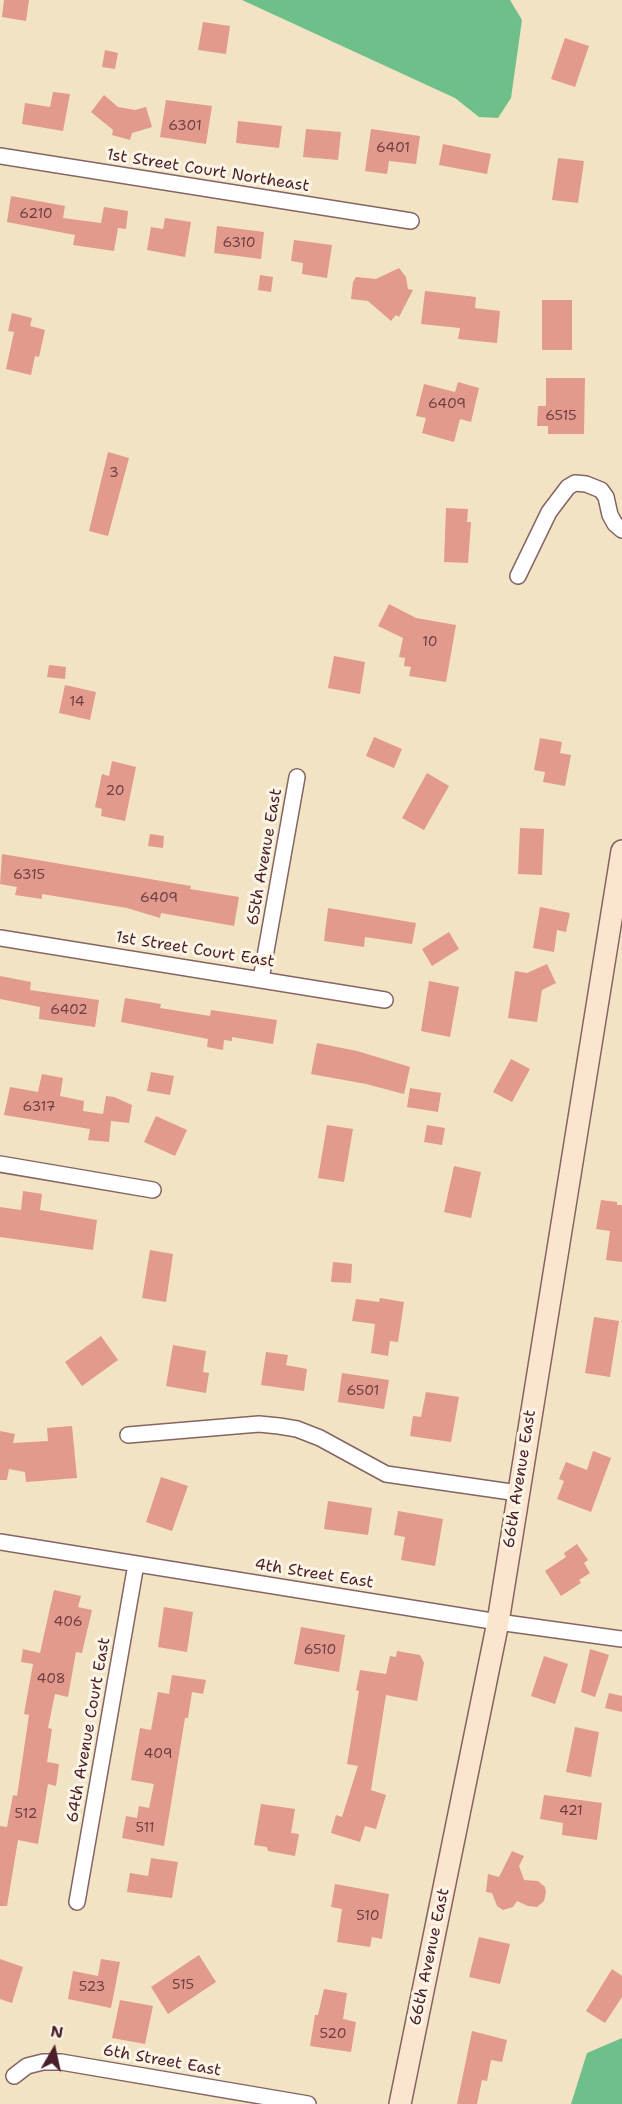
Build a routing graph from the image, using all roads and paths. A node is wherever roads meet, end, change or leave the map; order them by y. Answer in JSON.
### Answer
{"nodes":[{"id":1,"x":0,"y":156,"type":"edge"},
{"id":2,"x":411,"y":221,"type":"dead end"},
{"id":3,"x":622,"y":530,"type":"edge"},
{"id":4,"x":518,"y":576,"type":"dead end"},
{"id":5,"x":297,"y":777,"type":"dead end"},
{"id":6,"x":622,"y":851,"type":"edge"},
{"id":7,"x":0,"y":938,"type":"edge"},
{"id":8,"x":261,"y":979,"type":"junction"},
{"id":9,"x":385,"y":1000,"type":"dead end"},
{"id":10,"x":0,"y":1164,"type":"edge"},
{"id":11,"x":153,"y":1190,"type":"dead end"},
{"id":12,"x":128,"y":1435,"type":"dead end"},
{"id":13,"x":518,"y":1493,"type":"junction"},
{"id":14,"x":0,"y":1542,"type":"edge"},
{"id":15,"x":136,"y":1564,"type":"junction"},
{"id":16,"x":498,"y":1622,"type":"junction"},
{"id":17,"x":622,"y":1640,"type":"edge"},
{"id":18,"x":77,"y":1902,"type":"dead end"},
{"id":19,"x":14,"y":2076,"type":"dead end"},
{"id":20,"x":308,"y":2104,"type":"edge"},
{"id":21,"x":400,"y":2104,"type":"edge"}],
"edges":[{"from":1,"to":2,"type":"street","name":"1st Street Court Northeast"},
{"from":3,"to":4,"type":"street"},
{"from":5,"to":8,"type":"street","name":"65th Avenue East"},
{"from":6,"to":13,"type":"street","name":"66th Avenue East"},
{"from":7,"to":8,"type":"street","name":"1st Street Court East"},
{"from":8,"to":9,"type":"street","name":"1st Street Court East"},
{"from":10,"to":11,"type":"street"},
{"from":12,"to":13,"type":"street"},
{"from":13,"to":16,"type":"street","name":"66th Avenue East"},
{"from":14,"to":15,"type":"street","name":"4th Street East"},
{"from":15,"to":16,"type":"street","name":"4th Street East"},
{"from":15,"to":18,"type":"street","name":"64th Avenue Court East"},
{"from":16,"to":17,"type":"street","name":"4th Street East"},
{"from":16,"to":21,"type":"street","name":"66th Avenue East"},
{"from":19,"to":20,"type":"street","name":"6th Street East"}]}
